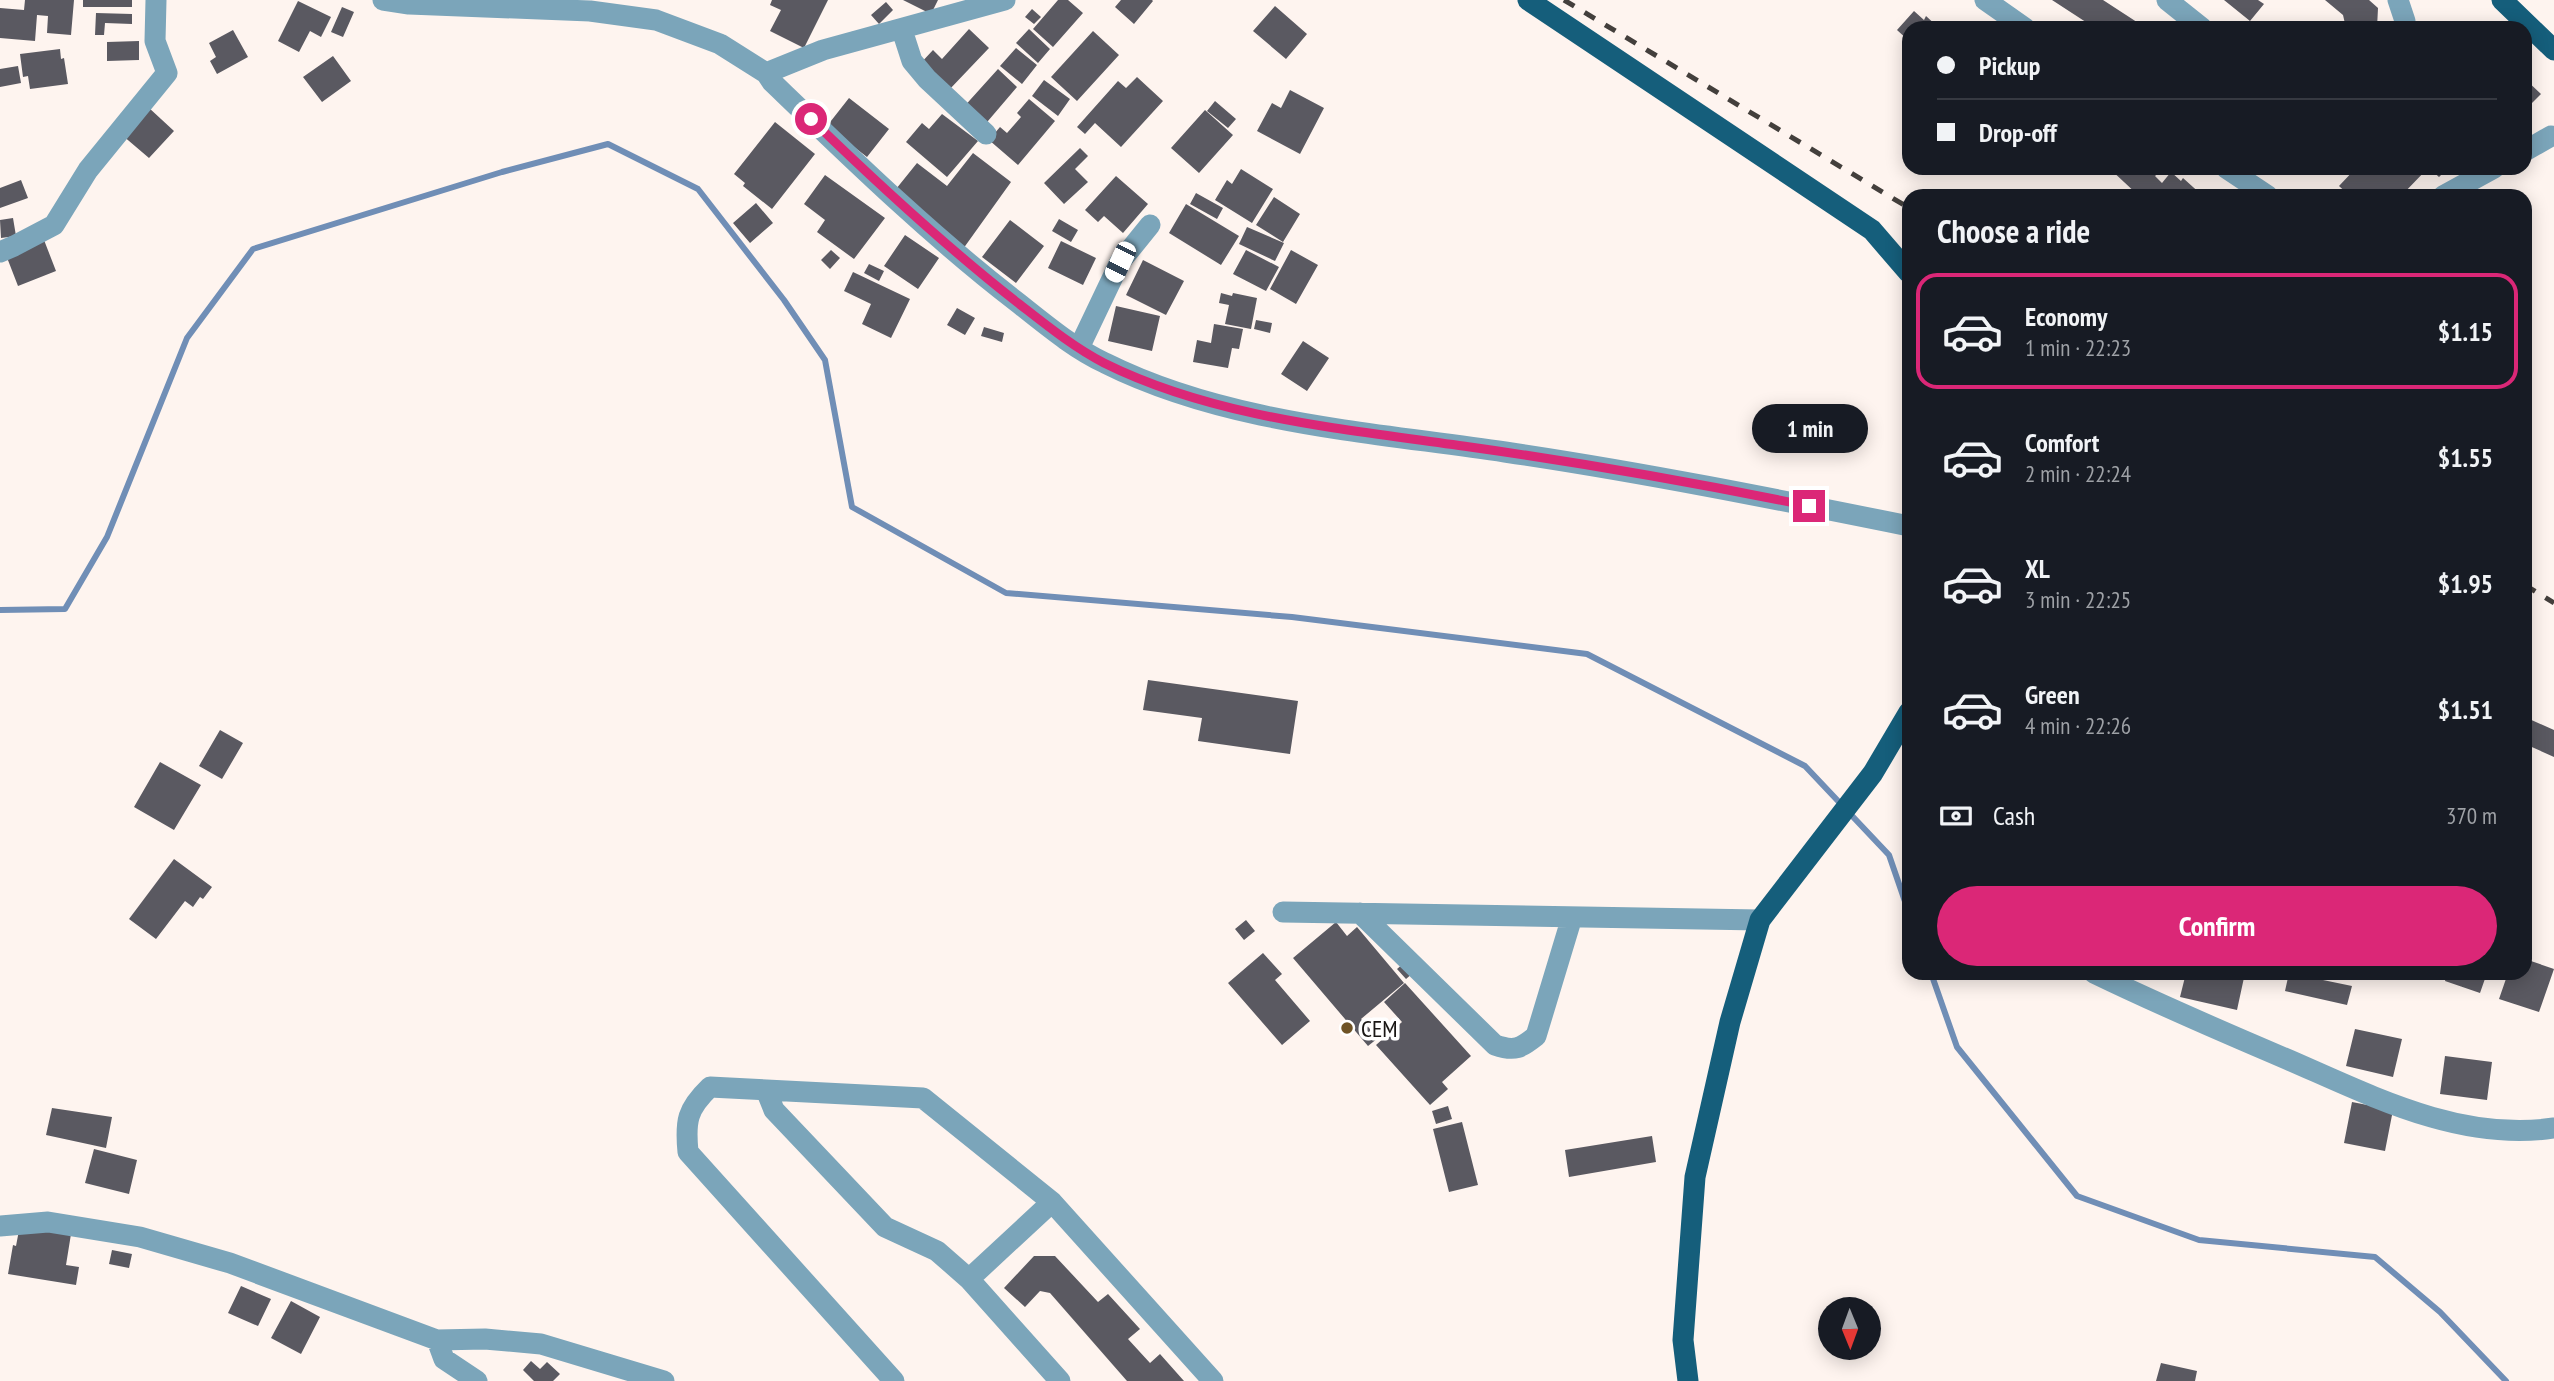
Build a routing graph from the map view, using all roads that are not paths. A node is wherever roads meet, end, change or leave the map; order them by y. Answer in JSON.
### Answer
{"nodes":[{"id":1,"x":156,"y":0,"type":"edge"},
{"id":2,"x":383,"y":0,"type":"edge"},
{"id":3,"x":1005,"y":0,"type":"edge"},
{"id":4,"x":1528,"y":0,"type":"edge"},
{"id":5,"x":1985,"y":0,"type":"edge"},
{"id":6,"x":2398,"y":0,"type":"edge"},
{"id":7,"x":2501,"y":0,"type":"edge"},
{"id":8,"x":2169,"y":1,"type":"edge"},
{"id":9,"x":2015,"y":21,"type":"edge"},
{"id":10,"x":2193,"y":21,"type":"edge"},
{"id":11,"x":2405,"y":21,"type":"edge"},
{"id":12,"x":2523,"y":21,"type":"edge"},
{"id":13,"x":2532,"y":29,"type":"edge"},
{"id":14,"x":902,"y":30,"type":"junction"},
{"id":15,"x":2554,"y":50,"type":"edge"},
{"id":16,"x":766,"y":73,"type":"junction"},
{"id":17,"x":986,"y":134,"type":"dead end"},
{"id":18,"x":2553,"y":134,"type":"edge"},
{"id":19,"x":2532,"y":147,"type":"edge"},
{"id":20,"x":2236,"y":175,"type":"edge"},
{"id":21,"x":2481,"y":175,"type":"edge"},
{"id":22,"x":2258,"y":189,"type":"edge"},
{"id":23,"x":2456,"y":189,"type":"edge"},
{"id":24,"x":1150,"y":225,"type":"dead end"},
{"id":25,"x":0,"y":252,"type":"edge"},
{"id":26,"x":1902,"y":265,"type":"edge"},
{"id":27,"x":1079,"y":348,"type":"junction"},
{"id":28,"x":1902,"y":525,"type":"edge"},
{"id":29,"x":1902,"y":724,"type":"edge"},
{"id":30,"x":1283,"y":912,"type":"dead end"},
{"id":31,"x":1360,"y":913,"type":"junction"},
{"id":32,"x":1573,"y":917,"type":"junction"},
{"id":33,"x":1760,"y":920,"type":"junction"},
{"id":34,"x":2109,"y":980,"type":"edge"},
{"id":35,"x":766,"y":1090,"type":"junction"},
{"id":36,"x":2554,"y":1128,"type":"edge"},
{"id":37,"x":1052,"y":1202,"type":"junction"},
{"id":38,"x":0,"y":1226,"type":"edge"},
{"id":39,"x":969,"y":1279,"type":"junction"},
{"id":40,"x":437,"y":1340,"type":"junction"},
{"id":41,"x":477,"y":1381,"type":"edge"},
{"id":42,"x":664,"y":1381,"type":"edge"},
{"id":43,"x":894,"y":1381,"type":"edge"},
{"id":44,"x":1060,"y":1381,"type":"edge"},
{"id":45,"x":1213,"y":1381,"type":"edge"},
{"id":46,"x":1688,"y":1381,"type":"edge"}],
"edges":[{"from":1,"to":25,"type":"street"},
{"from":2,"to":16,"type":"street"},
{"from":3,"to":14,"type":"street"},
{"from":4,"to":26,"type":"main road"},
{"from":5,"to":9,"type":"street"},
{"from":6,"to":11,"type":"street"},
{"from":7,"to":12,"type":"main road"},
{"from":8,"to":10,"type":"street"},
{"from":13,"to":15,"type":"main road"},
{"from":14,"to":16,"type":"street"},
{"from":14,"to":17,"type":"street"},
{"from":16,"to":27,"type":"street"},
{"from":18,"to":19,"type":"street"},
{"from":20,"to":22,"type":"street"},
{"from":21,"to":23,"type":"street"},
{"from":24,"to":27,"type":"street"},
{"from":27,"to":28,"type":"street"},
{"from":29,"to":33,"type":"main road"},
{"from":30,"to":31,"type":"street"},
{"from":31,"to":32,"type":"street"},
{"from":31,"to":32,"type":"street"},
{"from":32,"to":33,"type":"street"},
{"from":33,"to":46,"type":"main road"},
{"from":34,"to":36,"type":"street"},
{"from":35,"to":37,"type":"street"},
{"from":35,"to":39,"type":"street"},
{"from":35,"to":43,"type":"street"},
{"from":37,"to":39,"type":"street"},
{"from":37,"to":45,"type":"street"},
{"from":38,"to":40,"type":"street"},
{"from":39,"to":44,"type":"street"},
{"from":40,"to":41,"type":"street"},
{"from":40,"to":42,"type":"street"}]}
